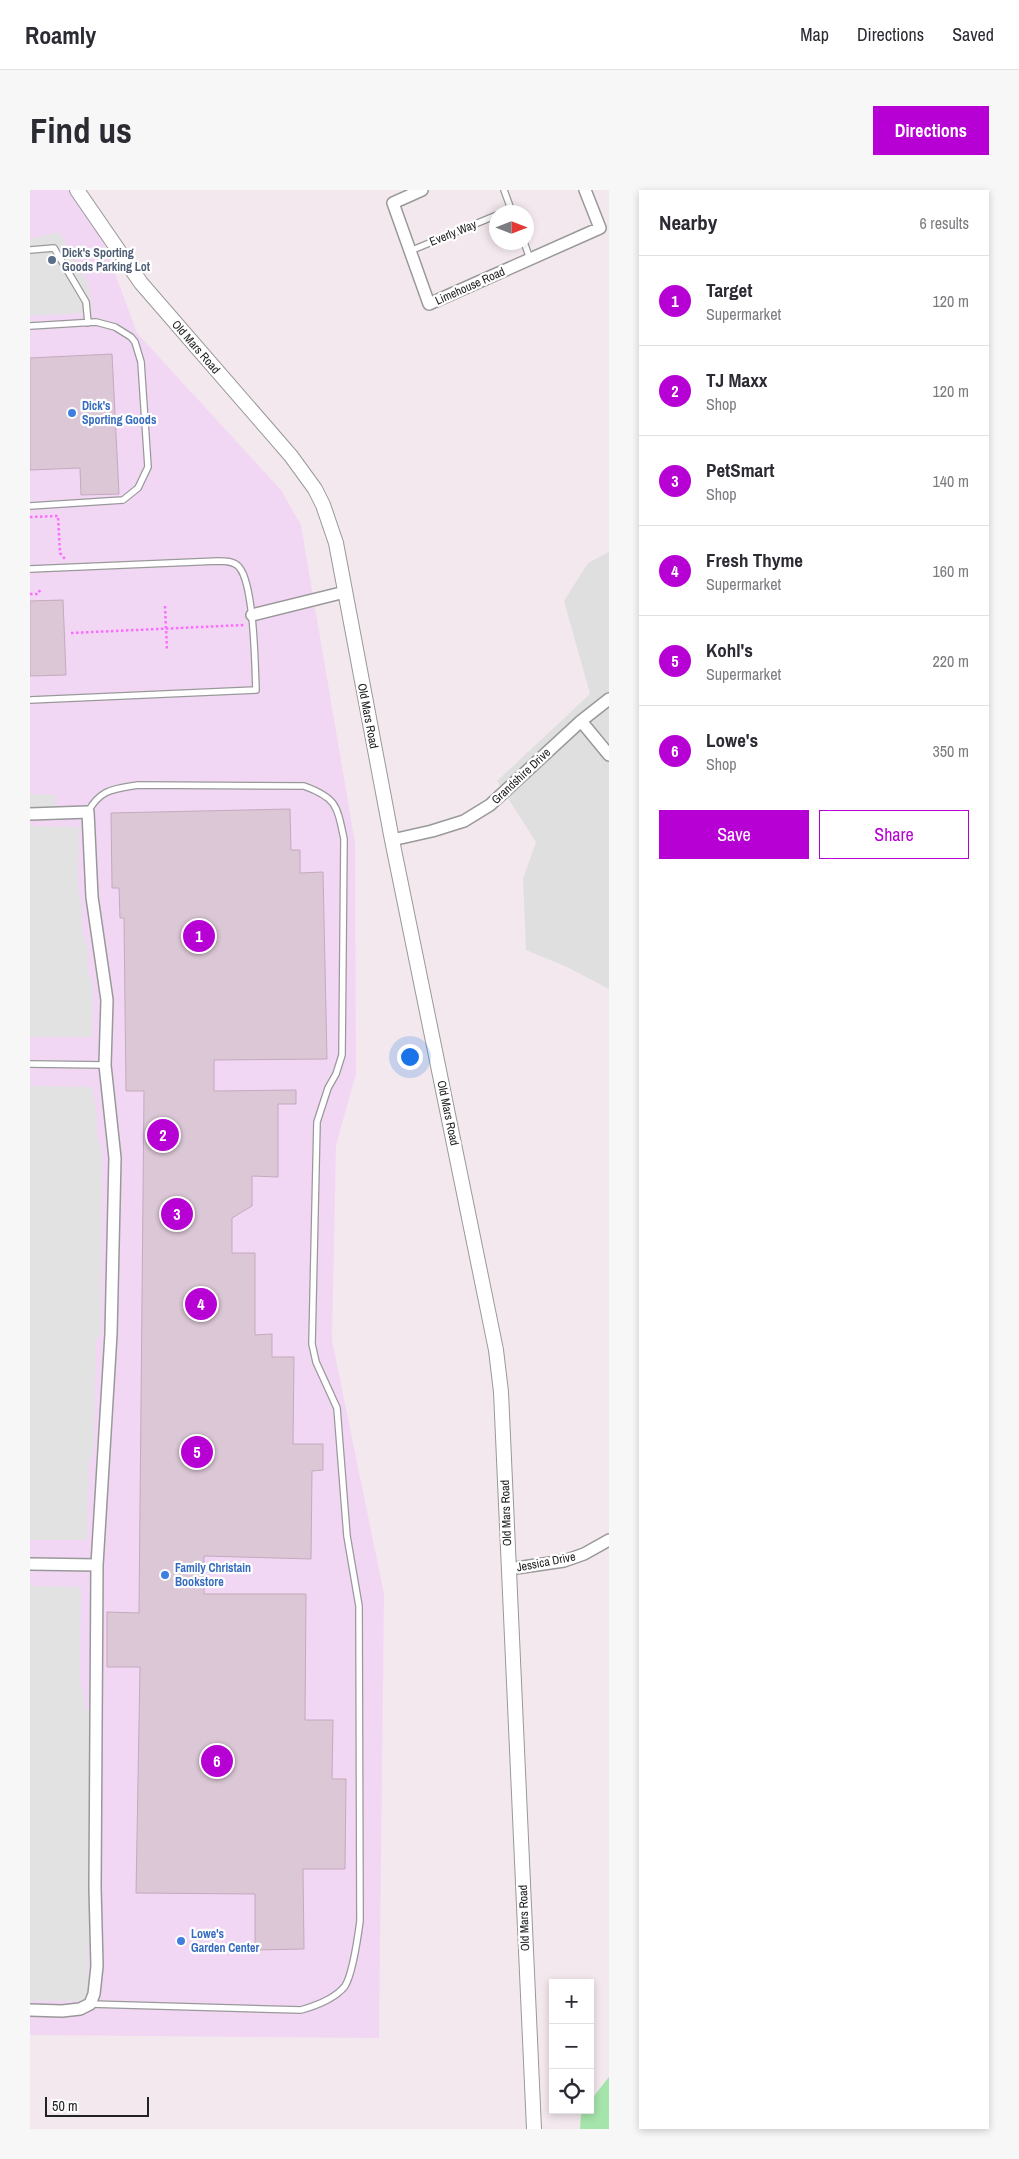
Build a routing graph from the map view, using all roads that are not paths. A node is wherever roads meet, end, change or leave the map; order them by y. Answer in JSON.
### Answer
{"nodes":[{"id":1,"x":78,"y":190,"type":"edge"},
{"id":2,"x":422,"y":190,"type":"edge"},
{"id":3,"x":504,"y":190,"type":"edge"},
{"id":4,"x":585,"y":190,"type":"edge"},
{"id":5,"x":510,"y":205,"type":"edge"},
{"id":6,"x":489,"y":218,"type":"edge"},
{"id":7,"x":30,"y":250,"type":"edge"},
{"id":8,"x":527,"y":250,"type":"edge"},
{"id":9,"x":410,"y":251,"type":"junction"},
{"id":10,"x":530,"y":259,"type":"junction"},
{"id":11,"x":88,"y":323,"type":"junction"},
{"id":12,"x":30,"y":326,"type":"edge"},
{"id":13,"x":30,"y":506,"type":"edge"},
{"id":14,"x":30,"y":569,"type":"edge"},
{"id":15,"x":345,"y":592,"type":"junction"},
{"id":16,"x":247,"y":616,"type":"junction"},
{"id":17,"x":609,"y":699,"type":"edge"},
{"id":18,"x":30,"y":700,"type":"edge"},
{"id":19,"x":580,"y":721,"type":"junction"},
{"id":20,"x":609,"y":755,"type":"edge"},
{"id":21,"x":88,"y":812,"type":"junction"},
{"id":22,"x":30,"y":814,"type":"edge"},
{"id":23,"x":392,"y":840,"type":"junction"},
{"id":24,"x":30,"y":1064,"type":"edge"},
{"id":25,"x":105,"y":1065,"type":"junction"},
{"id":26,"x":609,"y":1540,"type":"edge"},
{"id":27,"x":30,"y":1564,"type":"edge"},
{"id":28,"x":97,"y":1565,"type":"junction"},
{"id":29,"x":508,"y":1569,"type":"junction"},
{"id":30,"x":90,"y":2004,"type":"junction"},
{"id":31,"x":30,"y":2010,"type":"edge"},
{"id":32,"x":534,"y":2129,"type":"edge"}],
"edges":[{"from":1,"to":15,"type":"street","name":"Old Mars Road"},
{"from":2,"to":9,"type":"street","name":"Limehouse Road"},
{"from":3,"to":5,"type":"lane"},
{"from":4,"to":10,"type":"street","name":"Limehouse Road"},
{"from":6,"to":9,"type":"lane","name":"Everly Way"},
{"from":7,"to":11,"type":"lane"},
{"from":8,"to":10,"type":"lane"},
{"from":9,"to":10,"type":"street","name":"Limehouse Road"},
{"from":11,"to":12,"type":"lane"},
{"from":11,"to":13,"type":"lane"},
{"from":14,"to":16,"type":"lane"},
{"from":15,"to":16,"type":"street"},
{"from":15,"to":23,"type":"street","name":"Old Mars Road"},
{"from":16,"to":18,"type":"lane"},
{"from":17,"to":19,"type":"street","name":"Grandshire Drive"},
{"from":19,"to":20,"type":"street"},
{"from":19,"to":23,"type":"street","name":"Grandshire Drive"},
{"from":21,"to":22,"type":"street"},
{"from":21,"to":25,"type":"street"},
{"from":21,"to":30,"type":"lane"},
{"from":23,"to":29,"type":"street","name":"Old Mars Road"},
{"from":24,"to":25,"type":"lane"},
{"from":25,"to":28,"type":"street"},
{"from":26,"to":29,"type":"street","name":"Jessica Drive"},
{"from":27,"to":28,"type":"street"},
{"from":28,"to":30,"type":"street"},
{"from":29,"to":32,"type":"street","name":"Old Mars Road"},
{"from":30,"to":31,"type":"street"}]}
